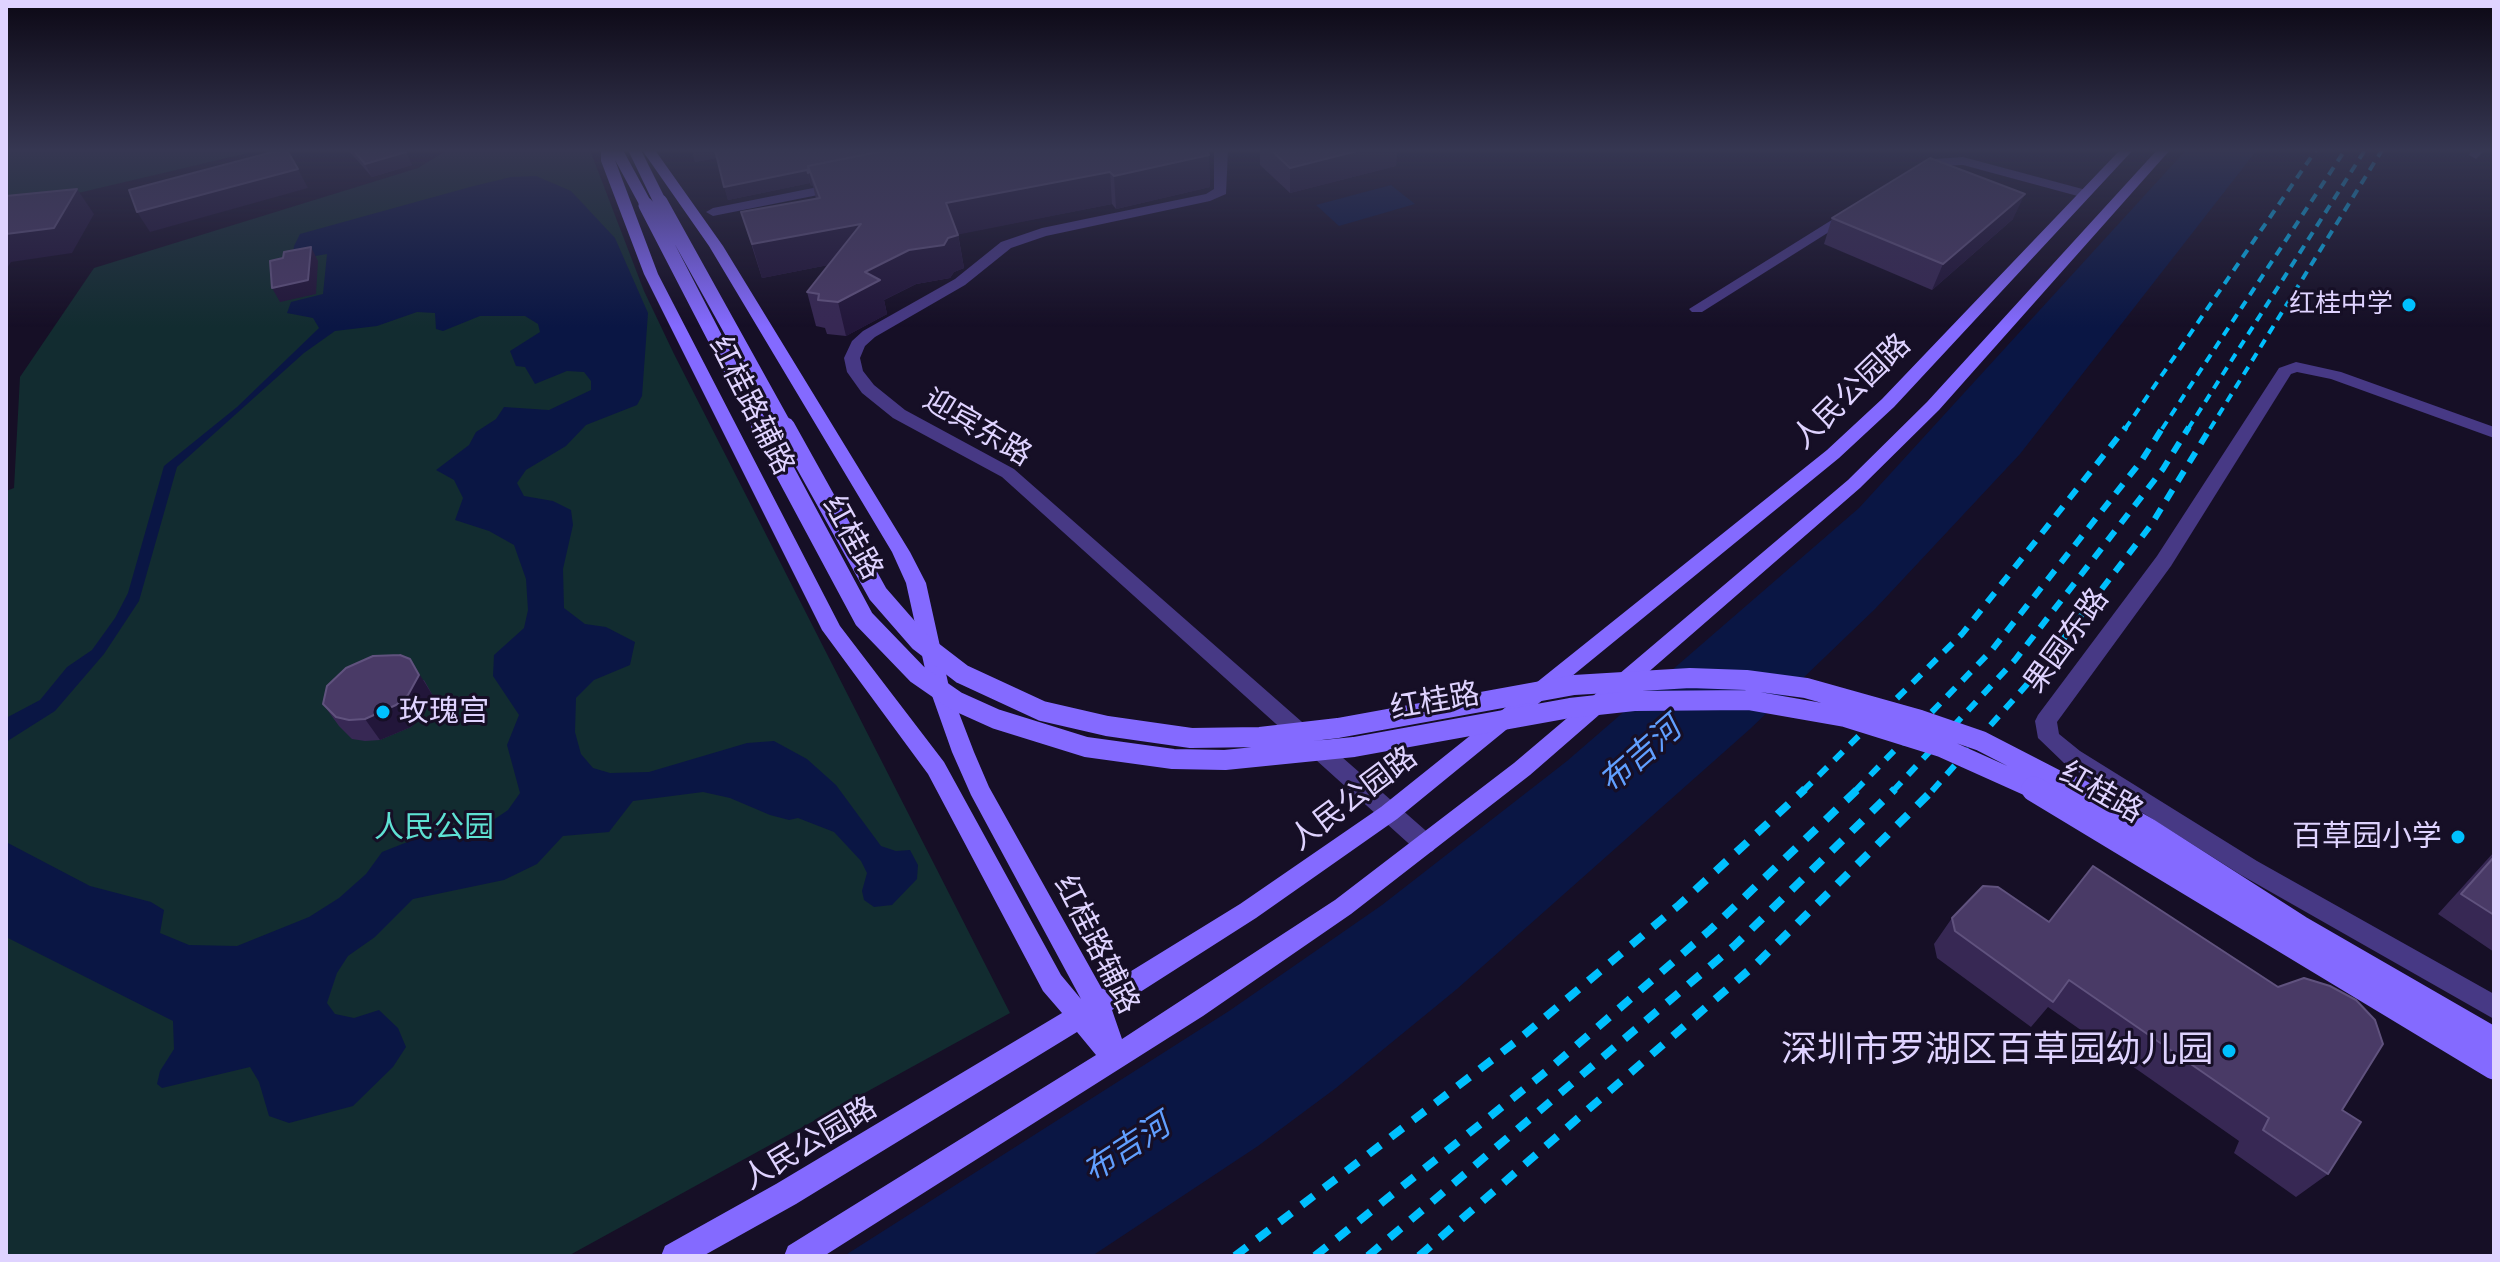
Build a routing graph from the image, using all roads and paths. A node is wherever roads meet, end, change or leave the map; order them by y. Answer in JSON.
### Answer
{"nodes":[{"id":1,"x":644,"y":209,"type":"edge"},
{"id":2,"x":645,"y":209,"type":"edge"},
{"id":3,"x":646,"y":209,"type":"edge"},
{"id":4,"x":690,"y":209,"type":"edge"},
{"id":5,"x":729,"y":209,"type":"edge"},
{"id":6,"x":1153,"y":209,"type":"edge"},
{"id":7,"x":1856,"y":209,"type":"edge"},
{"id":8,"x":2071,"y":209,"type":"edge"},
{"id":9,"x":2111,"y":209,"type":"edge"},
{"id":10,"x":713,"y":212,"type":"dead end"},
{"id":11,"x":1697,"y":309,"type":"dead end"},
{"id":12,"x":2494,"y":433,"type":"edge"},
{"id":13,"x":1389,"y":813,"type":"junction"},
{"id":14,"x":1425,"y":844,"type":"junction"},
{"id":15,"x":1098,"y":1005,"type":"junction"},
{"id":16,"x":2494,"y":1007,"type":"edge"},
{"id":17,"x":1078,"y":1018,"type":"junction"},
{"id":18,"x":2494,"y":1040,"type":"edge"},
{"id":19,"x":1116,"y":1059,"type":"junction"},
{"id":20,"x":2494,"y":1067,"type":"edge"},
{"id":21,"x":675,"y":1256,"type":"edge"},
{"id":22,"x":798,"y":1256,"type":"edge"}],
"edges":[{"from":1,"to":17,"type":"main road","name":"红桂路辅路"},
{"from":2,"to":20,"type":"main road","name":"红桂路","bridge":true},
{"from":3,"to":18,"type":"main road","name":"红桂路","bridge":true},
{"from":4,"to":15,"type":"main road","name":"红桂路辅路"},
{"from":5,"to":10,"type":"street"},
{"from":6,"to":13,"type":"street","name":"迎宾东路"},
{"from":7,"to":11,"type":"street"},
{"from":8,"to":13,"type":"main road","name":"人民公园路"},
{"from":9,"to":14,"type":"main road"},
{"from":12,"to":16,"type":"street","name":"果园东路"},
{"from":13,"to":14,"type":"street","name":"迎宾东路"},
{"from":13,"to":15,"type":"main road","name":"人民公园路"},
{"from":14,"to":19,"type":"main road"},
{"from":15,"to":17,"type":"main road","name":"人民公园路"},
{"from":15,"to":19,"type":"main road","name":"红桂路辅路"},
{"from":17,"to":19,"type":"main road","name":"红桂路辅路"},
{"from":17,"to":21,"type":"main road","name":"人民公园路"},
{"from":19,"to":22,"type":"main road"}]}
